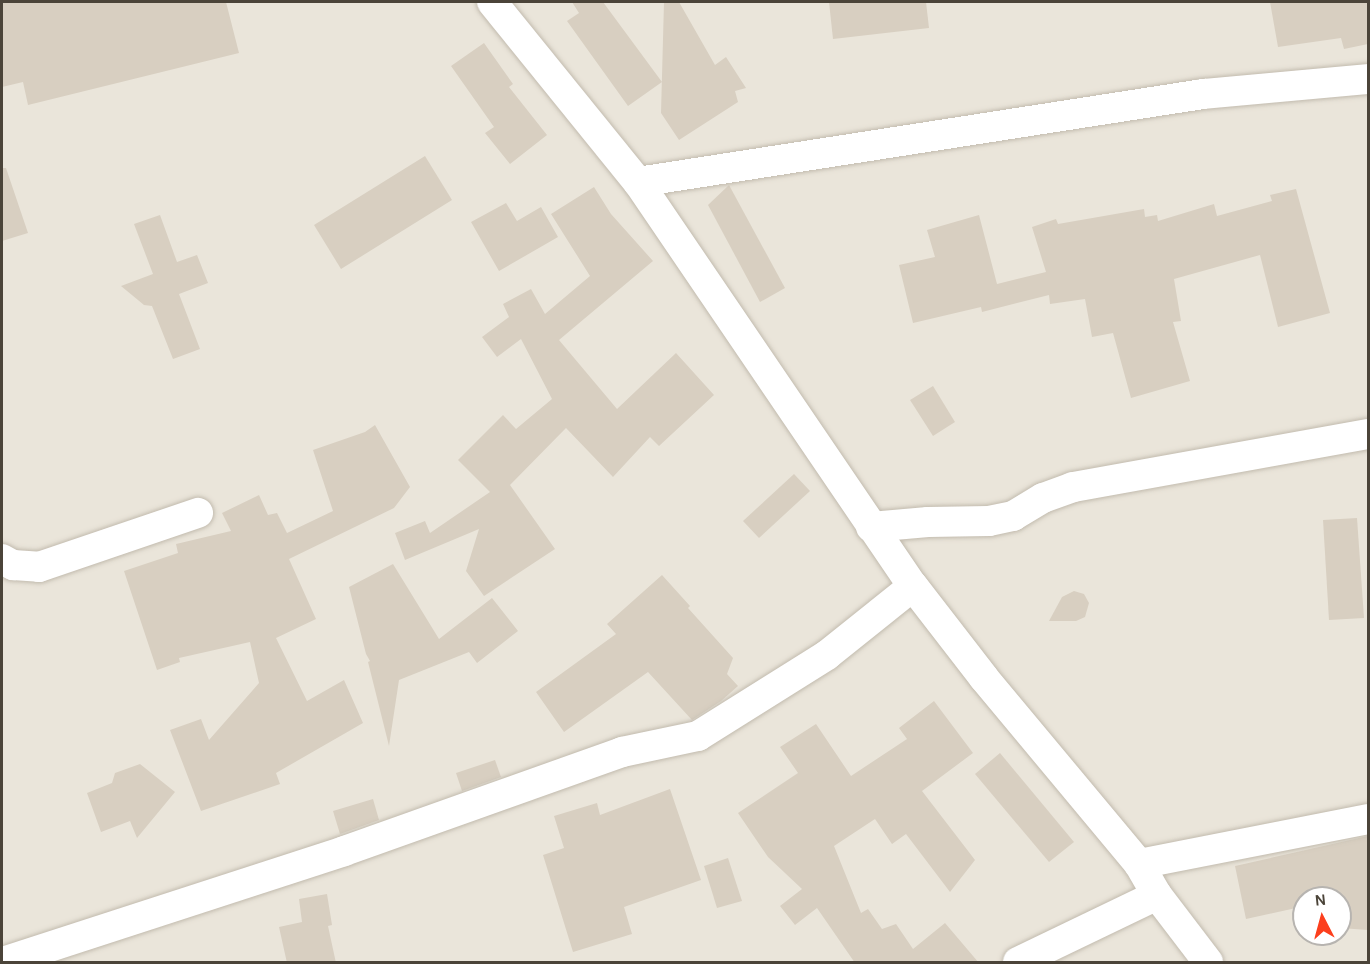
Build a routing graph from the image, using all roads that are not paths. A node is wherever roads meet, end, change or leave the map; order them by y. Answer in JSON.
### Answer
{"nodes":[{"id":1,"x":492,"y":2,"type":"edge"},
{"id":2,"x":1368,"y":79,"type":"edge"},
{"id":3,"x":638,"y":183,"type":"junction"},
{"id":4,"x":1368,"y":434,"type":"edge"},
{"id":5,"x":198,"y":513,"type":"dead end"},
{"id":6,"x":871,"y":527,"type":"junction"},
{"id":7,"x":2,"y":559,"type":"edge"},
{"id":8,"x":913,"y":586,"type":"junction"},
{"id":9,"x":1368,"y":819,"type":"edge"},
{"id":10,"x":1139,"y":864,"type":"junction"},
{"id":11,"x":1157,"y":895,"type":"junction"},
{"id":12,"x":3,"y":963,"type":"edge"},
{"id":13,"x":1018,"y":963,"type":"edge"},
{"id":14,"x":1208,"y":963,"type":"edge"}],
"edges":[{"from":1,"to":3,"type":"street"},
{"from":2,"to":3,"type":"street"},
{"from":3,"to":6,"type":"street"},
{"from":4,"to":6,"type":"street"},
{"from":5,"to":7,"type":"street"},
{"from":6,"to":8,"type":"street"},
{"from":8,"to":10,"type":"street"},
{"from":8,"to":12,"type":"street"},
{"from":9,"to":10,"type":"street"},
{"from":10,"to":11,"type":"street"},
{"from":11,"to":13,"type":"street"},
{"from":11,"to":14,"type":"street"}]}
